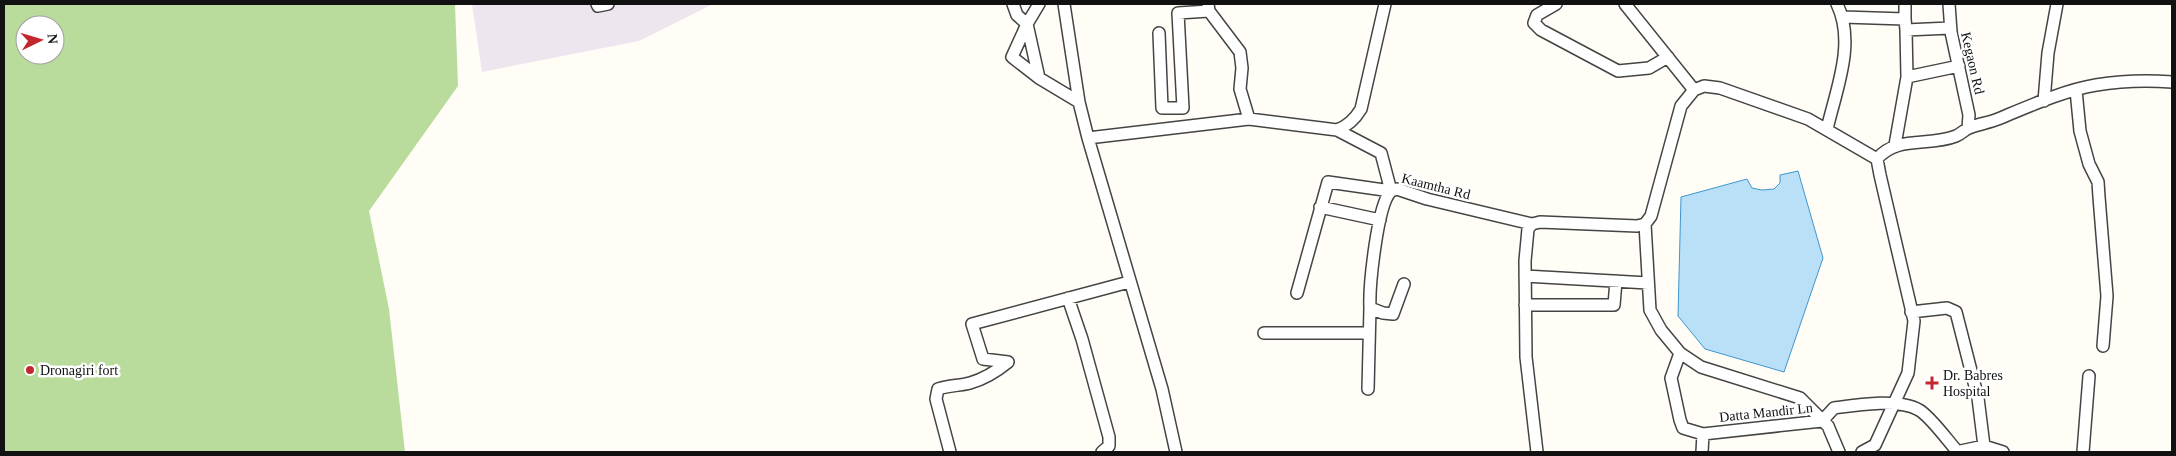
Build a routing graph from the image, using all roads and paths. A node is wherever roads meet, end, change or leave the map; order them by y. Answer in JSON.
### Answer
{"nodes":[{"id":1,"x":597,"y":4,"type":"edge"},
{"id":2,"x":608,"y":4,"type":"edge"},
{"id":3,"x":1013,"y":4,"type":"edge"},
{"id":4,"x":1039,"y":4,"type":"edge"},
{"id":5,"x":1064,"y":4,"type":"edge"},
{"id":6,"x":1385,"y":4,"type":"edge"},
{"id":7,"x":1556,"y":4,"type":"edge"},
{"id":8,"x":1625,"y":4,"type":"edge"},
{"id":9,"x":1837,"y":4,"type":"edge"},
{"id":10,"x":1906,"y":4,"type":"edge"},
{"id":11,"x":1949,"y":4,"type":"edge"},
{"id":12,"x":2057,"y":4,"type":"edge"},
{"id":13,"x":1209,"y":8,"type":"edge"},
{"id":14,"x":1843,"y":18,"type":"junction"},
{"id":15,"x":1026,"y":24,"type":"junction"},
{"id":16,"x":1905,"y":24,"type":"junction"},
{"id":17,"x":1950,"y":28,"type":"junction"},
{"id":18,"x":1159,"y":33,"type":"dead end"},
{"id":19,"x":1668,"y":57,"type":"junction"},
{"id":20,"x":1959,"y":66,"type":"junction"},
{"id":21,"x":1907,"y":77,"type":"junction"},
{"id":22,"x":1039,"y":78,"type":"junction"},
{"id":23,"x":2172,"y":82,"type":"edge"},
{"id":24,"x":1694,"y":90,"type":"junction"},
{"id":25,"x":2076,"y":90,"type":"junction"},
{"id":26,"x":2044,"y":101,"type":"junction"},
{"id":27,"x":1079,"y":102,"type":"junction"},
{"id":28,"x":1183,"y":108,"type":"junction"},
{"id":29,"x":1249,"y":119,"type":"junction"},
{"id":30,"x":1184,"y":125,"type":"junction"},
{"id":31,"x":1968,"y":128,"type":"junction"},
{"id":32,"x":1827,"y":129,"type":"junction"},
{"id":33,"x":1337,"y":130,"type":"junction"},
{"id":34,"x":1088,"y":138,"type":"junction"},
{"id":35,"x":1894,"y":145,"type":"junction"},
{"id":36,"x":1877,"y":159,"type":"junction"},
{"id":37,"x":1391,"y":192,"type":"junction"},
{"id":38,"x":1320,"y":207,"type":"junction"},
{"id":39,"x":1380,"y":220,"type":"junction"},
{"id":40,"x":1532,"y":224,"type":"junction"},
{"id":41,"x":1645,"y":224,"type":"junction"},
{"id":42,"x":1525,"y":276,"type":"junction"},
{"id":43,"x":1616,"y":281,"type":"junction"},
{"id":44,"x":1129,"y":282,"type":"junction"},
{"id":45,"x":1648,"y":283,"type":"junction"},
{"id":46,"x":1404,"y":284,"type":"dead end"},
{"id":47,"x":1297,"y":293,"type":"dead end"},
{"id":48,"x":1068,"y":298,"type":"junction"},
{"id":49,"x":1526,"y":305,"type":"junction"},
{"id":50,"x":1370,"y":308,"type":"junction"},
{"id":51,"x":1911,"y":312,"type":"junction"},
{"id":52,"x":1264,"y":333,"type":"dead end"},
{"id":53,"x":1369,"y":333,"type":"junction"},
{"id":54,"x":2103,"y":346,"type":"dead end"},
{"id":55,"x":1680,"y":353,"type":"junction"},
{"id":56,"x":2089,"y":376,"type":"dead end"},
{"id":57,"x":1368,"y":388,"type":"dead end"},
{"id":58,"x":1894,"y":404,"type":"junction"},
{"id":59,"x":1822,"y":421,"type":"junction"},
{"id":60,"x":1703,"y":434,"type":"junction"},
{"id":61,"x":1984,"y":446,"type":"junction"},
{"id":62,"x":950,"y":452,"type":"edge"},
{"id":63,"x":1102,"y":452,"type":"edge"},
{"id":64,"x":1176,"y":452,"type":"edge"},
{"id":65,"x":1538,"y":452,"type":"edge"},
{"id":66,"x":1702,"y":452,"type":"edge"},
{"id":67,"x":1839,"y":452,"type":"edge"},
{"id":68,"x":1862,"y":452,"type":"edge"},
{"id":69,"x":1956,"y":452,"type":"edge"},
{"id":70,"x":2001,"y":452,"type":"edge"},
{"id":71,"x":2083,"y":452,"type":"edge"}],
"edges":[{"from":1,"to":2,"type":"street"},
{"from":3,"to":15,"type":"street"},
{"from":4,"to":15,"type":"street"},
{"from":5,"to":27,"type":"street"},
{"from":6,"to":33,"type":"street"},
{"from":7,"to":19,"type":"street"},
{"from":8,"to":19,"type":"street"},
{"from":9,"to":14,"type":"street"},
{"from":10,"to":16,"type":"street"},
{"from":11,"to":17,"type":"street","name":"Kegaon Rd"},
{"from":12,"to":26,"type":"street"},
{"from":13,"to":28,"type":"street"},
{"from":13,"to":29,"type":"street"},
{"from":14,"to":16,"type":"street"},
{"from":14,"to":32,"type":"street"},
{"from":15,"to":22,"type":"street"},
{"from":15,"to":22,"type":"street"},
{"from":16,"to":17,"type":"street"},
{"from":16,"to":21,"type":"street"},
{"from":17,"to":20,"type":"street","name":"Kegaon Rd"},
{"from":18,"to":28,"type":"street"},
{"from":19,"to":24,"type":"street"},
{"from":20,"to":21,"type":"street"},
{"from":20,"to":31,"type":"street","name":"Kegaon Rd"},
{"from":21,"to":35,"type":"street"},
{"from":22,"to":27,"type":"street"},
{"from":23,"to":25,"type":"street"},
{"from":24,"to":32,"type":"street"},
{"from":24,"to":41,"type":"street"},
{"from":25,"to":26,"type":"street"},
{"from":25,"to":54,"type":"street"},
{"from":26,"to":31,"type":"street"},
{"from":27,"to":34,"type":"street"},
{"from":28,"to":30,"type":"street"},
{"from":29,"to":30,"type":"street"},
{"from":29,"to":33,"type":"street"},
{"from":30,"to":34,"type":"street"},
{"from":31,"to":35,"type":"street"},
{"from":32,"to":36,"type":"street"},
{"from":33,"to":37,"type":"street"},
{"from":34,"to":44,"type":"street"},
{"from":35,"to":36,"type":"street"},
{"from":36,"to":51,"type":"street"},
{"from":37,"to":38,"type":"street","name":"Kaamtha Rd"},
{"from":37,"to":39,"type":"street"},
{"from":37,"to":40,"type":"street","name":"Kaamtha Rd"},
{"from":38,"to":39,"type":"street"},
{"from":38,"to":47,"type":"street","name":"Kaamtha Rd"},
{"from":39,"to":50,"type":"street"},
{"from":40,"to":41,"type":"street","name":"Kaamtha Rd"},
{"from":40,"to":42,"type":"street"},
{"from":41,"to":45,"type":"street"},
{"from":42,"to":43,"type":"street"},
{"from":42,"to":49,"type":"street"},
{"from":43,"to":45,"type":"street"},
{"from":43,"to":49,"type":"street"},
{"from":44,"to":48,"type":"street"},
{"from":44,"to":64,"type":"street"},
{"from":45,"to":55,"type":"street"},
{"from":46,"to":50,"type":"street"},
{"from":48,"to":62,"type":"street"},
{"from":48,"to":63,"type":"street"},
{"from":49,"to":65,"type":"street"},
{"from":50,"to":53,"type":"street"},
{"from":51,"to":58,"type":"street"},
{"from":51,"to":61,"type":"street"},
{"from":52,"to":53,"type":"street"},
{"from":53,"to":57,"type":"street"},
{"from":55,"to":59,"type":"street"},
{"from":55,"to":60,"type":"street"},
{"from":56,"to":71,"type":"street"},
{"from":58,"to":59,"type":"street"},
{"from":58,"to":68,"type":"street"},
{"from":58,"to":69,"type":"street"},
{"from":59,"to":60,"type":"street","name":"Datta Mandir Ln"},
{"from":59,"to":67,"type":"street"},
{"from":60,"to":66,"type":"street","name":"Datta Mandir Ln"},
{"from":61,"to":69,"type":"street"},
{"from":61,"to":70,"type":"street"}]}
